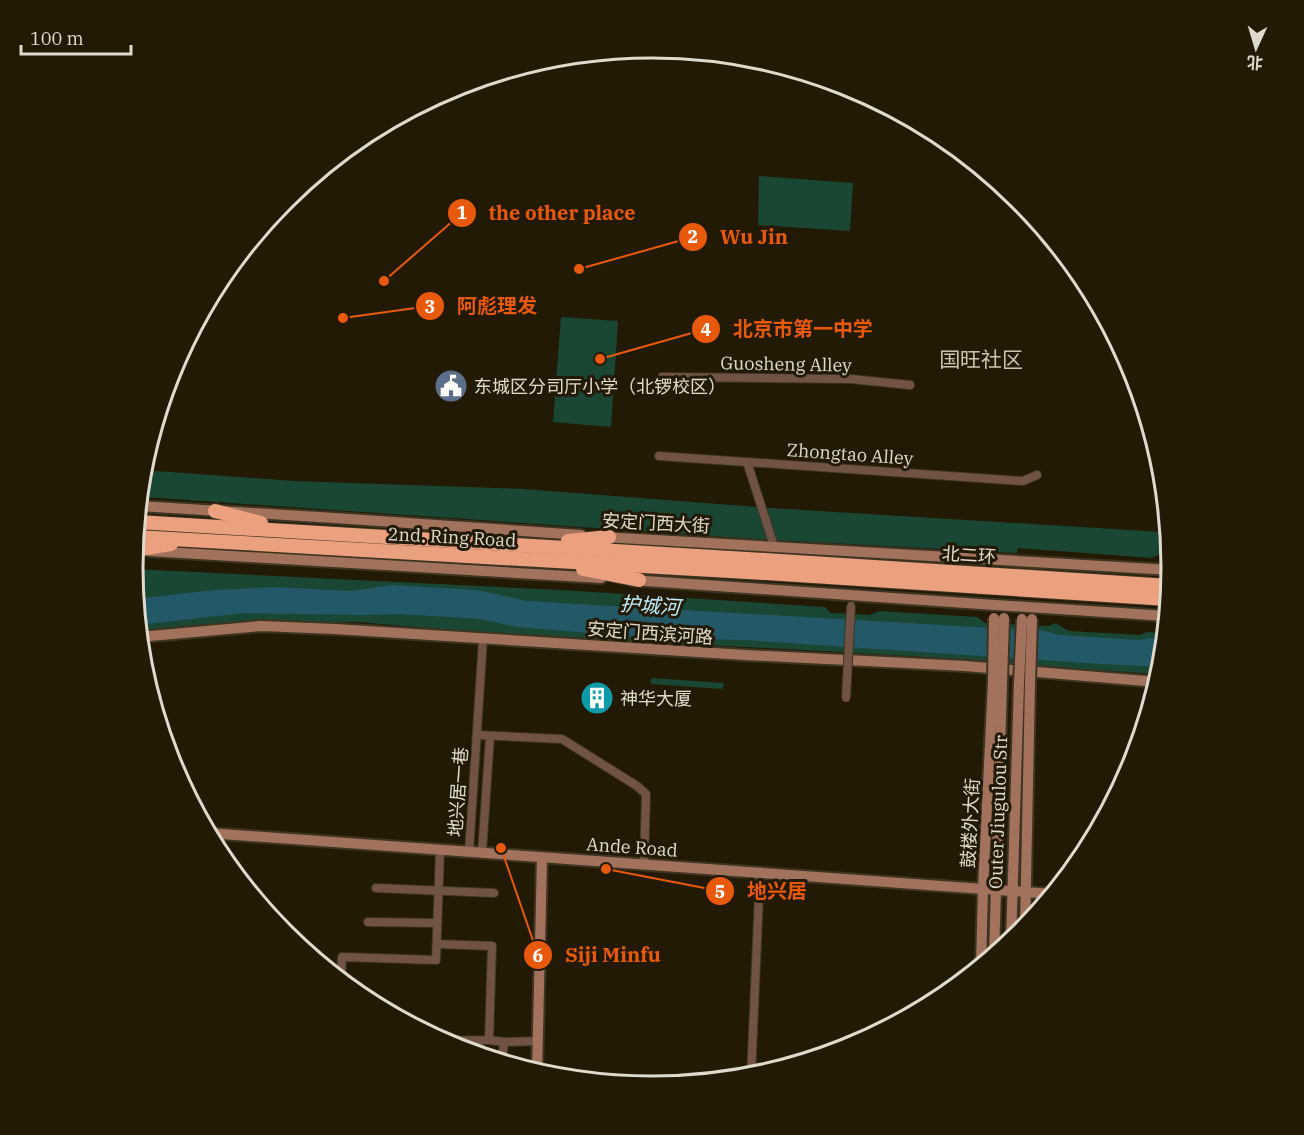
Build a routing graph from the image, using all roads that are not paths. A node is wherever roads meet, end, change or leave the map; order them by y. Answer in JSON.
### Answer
{"nodes":[{"id":1,"x":662,"y":377,"type":"dead end"},
{"id":2,"x":910,"y":385,"type":"dead end"},
{"id":3,"x":659,"y":456,"type":"dead end"},
{"id":4,"x":747,"y":462,"type":"junction"},
{"id":5,"x":1037,"y":475,"type":"dead end"},
{"id":6,"x":147,"y":506,"type":"edge"},
{"id":7,"x":215,"y":511,"type":"junction"},
{"id":8,"x":145,"y":522,"type":"edge"},
{"id":9,"x":295,"y":531,"type":"junction"},
{"id":10,"x":144,"y":537,"type":"edge"},
{"id":11,"x":609,"y":537,"type":"junction"},
{"id":12,"x":195,"y":540,"type":"junction"},
{"id":13,"x":774,"y":546,"type":"junction"},
{"id":14,"x":144,"y":548,"type":"edge"},
{"id":15,"x":144,"y":551,"type":"edge"},
{"id":16,"x":527,"y":552,"type":"junction"},
{"id":17,"x":978,"y":558,"type":"junction"},
{"id":18,"x":765,"y":560,"type":"joint"},
{"id":19,"x":1002,"y":560,"type":"junction"},
{"id":20,"x":1030,"y":561,"type":"junction"},
{"id":21,"x":1050,"y":562,"type":"junction"},
{"id":22,"x":1161,"y":569,"type":"edge"},
{"id":23,"x":639,"y":580,"type":"junction"},
{"id":24,"x":1160,"y":585,"type":"edge"},
{"id":25,"x":1160,"y":598,"type":"edge"},
{"id":26,"x":851,"y":600,"type":"junction"},
{"id":27,"x":975,"y":604,"type":"junction"},
{"id":28,"x":1000,"y":605,"type":"junction"},
{"id":29,"x":1047,"y":609,"type":"junction"},
{"id":30,"x":1027,"y":613,"type":"junction"},
{"id":31,"x":1159,"y":616,"type":"edge"},
{"id":32,"x":147,"y":636,"type":"edge"},
{"id":33,"x":483,"y":639,"type":"junction"},
{"id":34,"x":1148,"y":680,"type":"edge"},
{"id":35,"x":997,"y":682,"type":"junction"},
{"id":36,"x":1024,"y":683,"type":"junction"},
{"id":37,"x":846,"y":698,"type":"dead end"},
{"id":38,"x":478,"y":735,"type":"junction"},
{"id":39,"x":490,"y":736,"type":"junction"},
{"id":40,"x":219,"y":834,"type":"edge"},
{"id":41,"x":440,"y":851,"type":"junction"},
{"id":42,"x":469,"y":852,"type":"junction"},
{"id":43,"x":482,"y":853,"type":"junction"},
{"id":44,"x":542,"y":858,"type":"junction"},
{"id":45,"x":644,"y":864,"type":"junction"},
{"id":46,"x":760,"y":873,"type":"junction"},
{"id":47,"x":376,"y":888,"type":"dead end"},
{"id":48,"x":983,"y":889,"type":"junction"},
{"id":49,"x":438,"y":890,"type":"junction"},
{"id":50,"x":996,"y":890,"type":"junction"},
{"id":51,"x":1012,"y":891,"type":"junction"},
{"id":52,"x":1026,"y":892,"type":"junction"},
{"id":53,"x":494,"y":893,"type":"dead end"},
{"id":54,"x":1043,"y":893,"type":"edge"},
{"id":55,"x":1025,"y":913,"type":"edge"},
{"id":56,"x":368,"y":922,"type":"dead end"},
{"id":57,"x":437,"y":923,"type":"junction"},
{"id":58,"x":1011,"y":928,"type":"edge"},
{"id":59,"x":436,"y":944,"type":"junction"},
{"id":60,"x":994,"y":944,"type":"edge"},
{"id":61,"x":981,"y":955,"type":"edge"},
{"id":62,"x":341,"y":971,"type":"edge"},
{"id":63,"x":489,"y":1040,"type":"junction"},
{"id":64,"x":464,"y":1041,"type":"edge"},
{"id":65,"x":538,"y":1041,"type":"junction"},
{"id":66,"x":504,"y":1042,"type":"junction"},
{"id":67,"x":503,"y":1054,"type":"edge"},
{"id":68,"x":537,"y":1063,"type":"edge"},
{"id":69,"x":750,"y":1067,"type":"edge"}],
"edges":[{"from":1,"to":2,"type":"street","name":"Guosheng Alley"},
{"from":3,"to":4,"type":"street","name":"Zhongtao Alley"},
{"from":4,"to":5,"type":"street","name":"Zhongtao Alley"},
{"from":4,"to":13,"type":"street"},
{"from":6,"to":7,"type":"street","name":"安定门西大街"},
{"from":7,"to":9,"type":"highway"},
{"from":7,"to":11,"type":"street","name":"安定门西大街"},
{"from":8,"to":9,"type":"highway","name":"2nd. Ring Road"},
{"from":9,"to":16,"type":"highway","name":"2nd. Ring Road"},
{"from":10,"to":12,"type":"highway","name":"2nd. Ring Road"},
{"from":11,"to":13,"type":"street","name":"安定门西大街"},
{"from":11,"to":16,"type":"highway"},
{"from":12,"to":14,"type":"highway"},
{"from":12,"to":16,"type":"highway","name":"2nd. Ring Road"},
{"from":13,"to":17,"type":"street","name":"安定门西大街"},
{"from":15,"to":23,"type":"street"},
{"from":16,"to":18,"type":"highway","name":"2nd. Ring Road"},
{"from":16,"to":23,"type":"highway"},
{"from":16,"to":25,"type":"highway","name":"北二环","bridge":true},
{"from":17,"to":19,"type":"street","name":"安定门西大街"},
{"from":17,"to":27,"type":"street"},
{"from":18,"to":24,"type":"highway","name":"北二环","bridge":true},
{"from":19,"to":20,"type":"street","name":"安定门西大街"},
{"from":19,"to":28,"type":"street"},
{"from":20,"to":21,"type":"street","name":"安定门西大街"},
{"from":20,"to":30,"type":"street"},
{"from":21,"to":22,"type":"street","name":"安定门西大街"},
{"from":21,"to":29,"type":"street"},
{"from":23,"to":26,"type":"street"},
{"from":26,"to":27,"type":"street"},
{"from":26,"to":37,"type":"street","bridge":true},
{"from":27,"to":28,"type":"street"},
{"from":28,"to":30,"type":"street"},
{"from":28,"to":35,"type":"street","bridge":true},
{"from":29,"to":30,"type":"street"},
{"from":29,"to":31,"type":"street"},
{"from":30,"to":36,"type":"street","bridge":true},
{"from":32,"to":33,"type":"street","name":"安定门西滨河路"},
{"from":33,"to":34,"type":"street","name":"安定门西滨河路"},
{"from":33,"to":38,"type":"street","name":"地兴居一巷"},
{"from":35,"to":48,"type":"street","name":"鼓楼外大街"},
{"from":35,"to":50,"type":"street","name":"鼓楼外大街"},
{"from":36,"to":51,"type":"street","name":"Outer Jiugulou Str"},
{"from":36,"to":52,"type":"street"},
{"from":38,"to":39,"type":"street"},
{"from":38,"to":42,"type":"street","name":"地兴居一巷"},
{"from":39,"to":43,"type":"street","name":"地兴居一巷"},
{"from":39,"to":45,"type":"street"},
{"from":40,"to":41,"type":"street","name":"Ande Road"},
{"from":41,"to":42,"type":"street","name":"Ande Road"},
{"from":41,"to":49,"type":"street"},
{"from":42,"to":43,"type":"street","name":"Ande Road"},
{"from":43,"to":44,"type":"street","name":"Ande Road"},
{"from":44,"to":45,"type":"street","name":"Ande Road"},
{"from":44,"to":65,"type":"street"},
{"from":45,"to":46,"type":"street","name":"Ande Road"},
{"from":46,"to":48,"type":"street","name":"Ande Road"},
{"from":46,"to":69,"type":"street"},
{"from":47,"to":49,"type":"street"},
{"from":48,"to":50,"type":"street","name":"Ande Road"},
{"from":48,"to":61,"type":"street","name":"鼓楼外大街"},
{"from":49,"to":53,"type":"street"},
{"from":49,"to":57,"type":"street"},
{"from":50,"to":51,"type":"street","name":"Ande Road"},
{"from":50,"to":60,"type":"street","name":"鼓楼外大街"},
{"from":51,"to":52,"type":"street","name":"Ande Road"},
{"from":51,"to":58,"type":"street","name":"Outer Jiugulou Str"},
{"from":52,"to":54,"type":"street","name":"Ande Road"},
{"from":52,"to":55,"type":"street"},
{"from":56,"to":57,"type":"street"},
{"from":57,"to":59,"type":"street"},
{"from":59,"to":62,"type":"street"},
{"from":59,"to":63,"type":"street"},
{"from":63,"to":64,"type":"street"},
{"from":63,"to":66,"type":"street"},
{"from":65,"to":66,"type":"street"},
{"from":65,"to":68,"type":"street"},
{"from":66,"to":67,"type":"street"}]}
